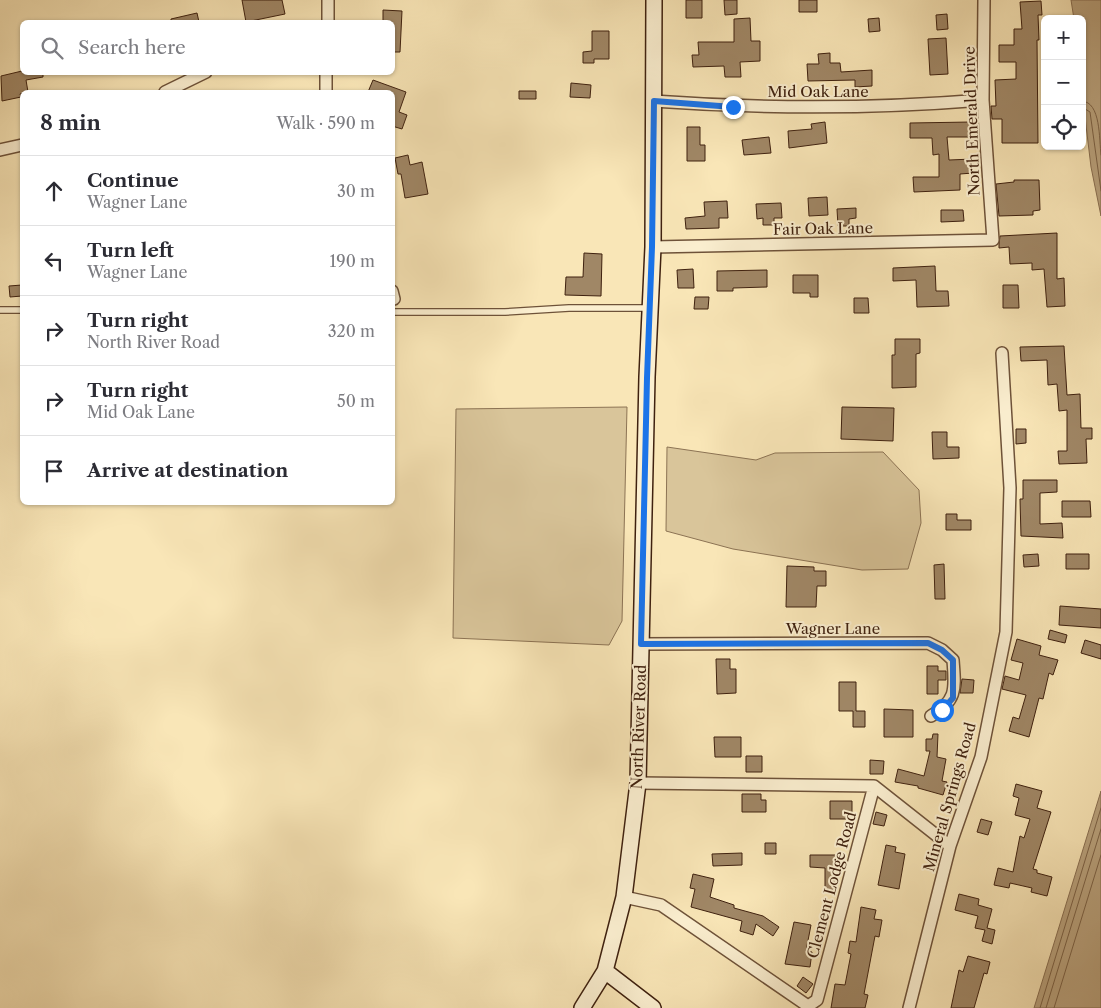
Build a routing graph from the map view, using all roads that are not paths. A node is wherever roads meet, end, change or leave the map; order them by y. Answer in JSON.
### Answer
{"nodes":[{"id":1,"x":328,"y":0,"type":"edge"},
{"id":2,"x":654,"y":0,"type":"edge"},
{"id":3,"x":984,"y":0,"type":"edge"},
{"id":4,"x":328,"y":20,"type":"edge"},
{"id":5,"x":200,"y":75,"type":"edge"},
{"id":6,"x":326,"y":75,"type":"edge"},
{"id":7,"x":169,"y":90,"type":"edge"},
{"id":8,"x":326,"y":90,"type":"edge"},
{"id":9,"x":983,"y":100,"type":"junction"},
{"id":10,"x":654,"y":101,"type":"junction"},
{"id":11,"x":20,"y":145,"type":"edge"},
{"id":12,"x":0,"y":150,"type":"edge"},
{"id":13,"x":994,"y":240,"type":"joint"},
{"id":14,"x":652,"y":247,"type":"junction"},
{"id":15,"x":649,"y":308,"type":"junction"},
{"id":16,"x":0,"y":310,"type":"edge"},
{"id":17,"x":20,"y":310,"type":"edge"},
{"id":18,"x":395,"y":312,"type":"edge"},
{"id":19,"x":1002,"y":353,"type":"dead end"},
{"id":20,"x":641,"y":644,"type":"junction"},
{"id":21,"x":931,"y":716,"type":"dead end"},
{"id":22,"x":638,"y":783,"type":"junction"},
{"id":23,"x":874,"y":786,"type":"junction"},
{"id":24,"x":950,"y":846,"type":"junction"},
{"id":25,"x":624,"y":896,"type":"junction"},
{"id":26,"x":605,"y":971,"type":"junction"},
{"id":27,"x":582,"y":1008,"type":"edge"},
{"id":28,"x":654,"y":1008,"type":"edge"},
{"id":29,"x":909,"y":1008,"type":"edge"}],
"edges":[{"from":1,"to":4,"type":"street"},
{"from":2,"to":10,"type":"street","name":"North River Road"},
{"from":3,"to":9,"type":"street","name":"North Emerald Drive"},
{"from":5,"to":7,"type":"street"},
{"from":6,"to":8,"type":"street"},
{"from":9,"to":10,"type":"street","name":"Mid Oak Lane"},
{"from":9,"to":13,"type":"street","name":"North Emerald Drive"},
{"from":10,"to":14,"type":"street","name":"North River Road"},
{"from":11,"to":12,"type":"street"},
{"from":13,"to":14,"type":"street","name":"Fair Oak Lane"},
{"from":14,"to":15,"type":"street","name":"North River Road"},
{"from":15,"to":18,"type":"lane"},
{"from":15,"to":20,"type":"street","name":"North River Road"},
{"from":16,"to":17,"type":"lane"},
{"from":19,"to":24,"type":"street","name":"Mineral Springs Road"},
{"from":20,"to":21,"type":"street","name":"Wagner Lane"},
{"from":20,"to":22,"type":"street","name":"North River Road"},
{"from":22,"to":23,"type":"street"},
{"from":22,"to":25,"type":"street","name":"North River Road"},
{"from":23,"to":24,"type":"street"},
{"from":23,"to":25,"type":"street","name":"Clement Lodge Road"},
{"from":24,"to":29,"type":"street","name":"Mineral Springs Road"},
{"from":25,"to":26,"type":"street","name":"North River Road"},
{"from":26,"to":27,"type":"street","name":"North River Road"},
{"from":26,"to":28,"type":"street"}]}
